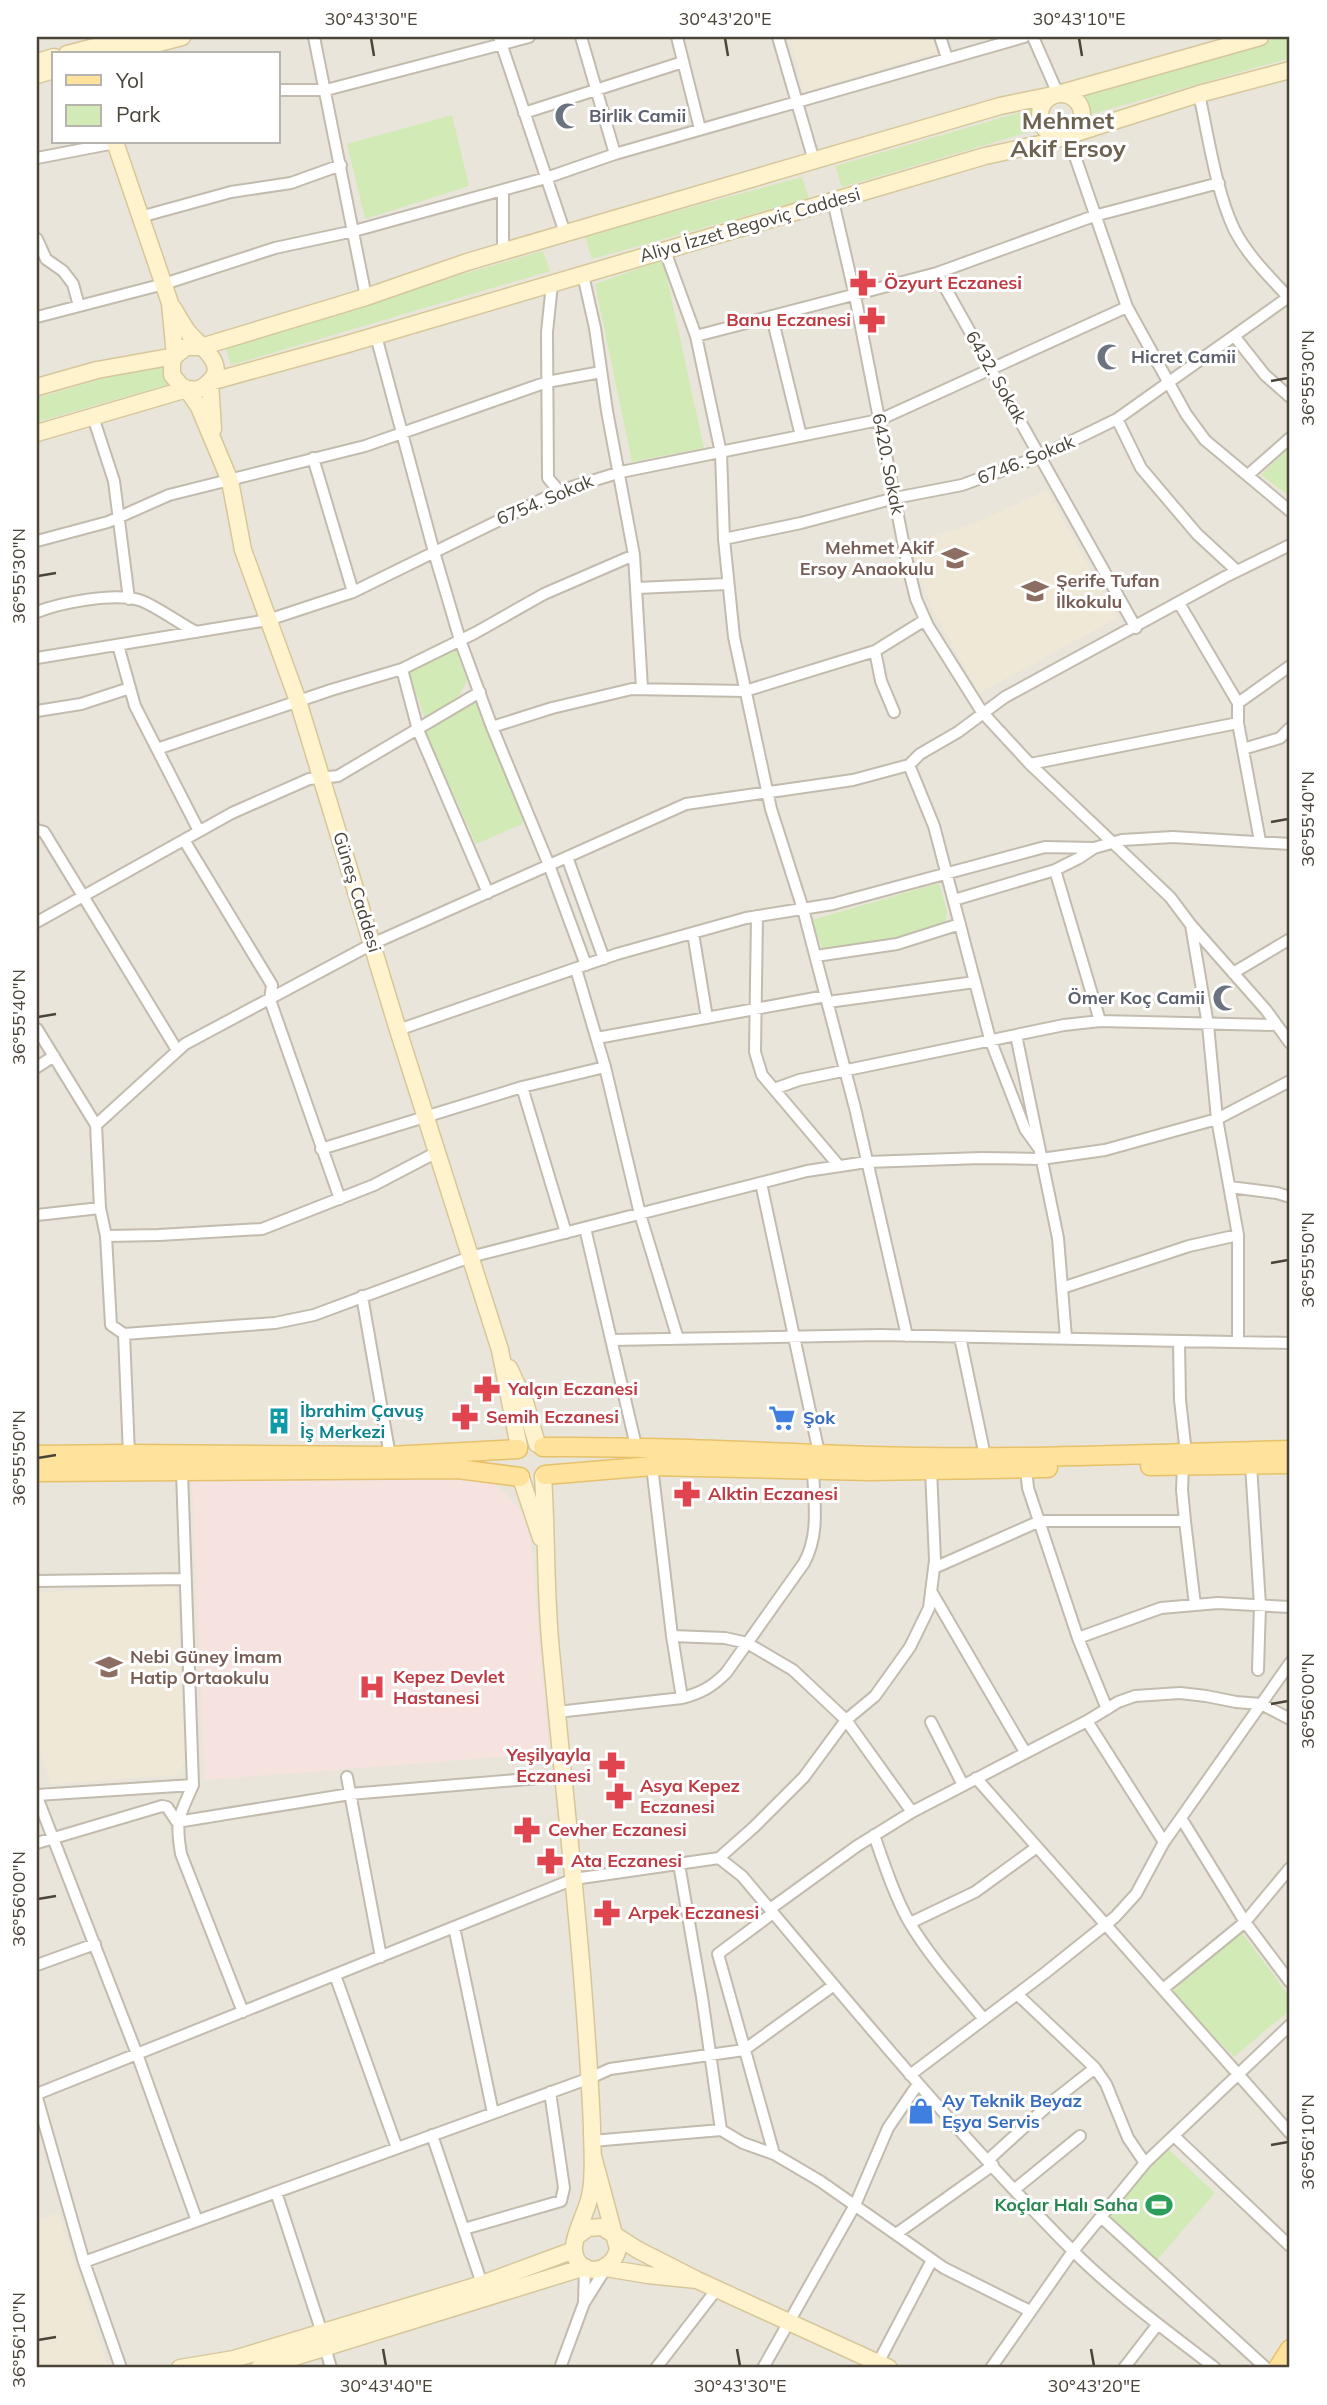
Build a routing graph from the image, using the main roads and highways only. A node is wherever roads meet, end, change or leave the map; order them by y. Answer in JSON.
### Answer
{"nodes":[{"id":1,"x":529,"y":1447,"type":"junction"},
{"id":2,"x":1290,"y":1450,"type":"edge"},
{"id":3,"x":37,"y":1455,"type":"edge"},
{"id":4,"x":1185,"y":1460,"type":"junction"},
{"id":5,"x":816,"y":1461,"type":"junction"},
{"id":6,"x":1290,"y":1464,"type":"edge"},
{"id":7,"x":37,"y":1472,"type":"edge"},
{"id":8,"x":544,"y":1476,"type":"junction"},
{"id":9,"x":520,"y":1478,"type":"junction"},
{"id":10,"x":1290,"y":2349,"type":"edge"},
{"id":11,"x":1278,"y":2368,"type":"edge"}],
"edges":[{"from":1,"to":3,"type":"main road"},
{"from":1,"to":5,"type":"main road"},
{"from":1,"to":8,"type":"main road"},
{"from":1,"to":9,"type":"main road"},
{"from":2,"to":4,"type":"main road"},
{"from":4,"to":5,"type":"main road"},
{"from":4,"to":5,"type":"main road"},
{"from":4,"to":6,"type":"main road"},
{"from":5,"to":8,"type":"main road"},
{"from":7,"to":9,"type":"main road"},
{"from":8,"to":9,"type":"main road"},
{"from":10,"to":11,"type":"main road"}]}
